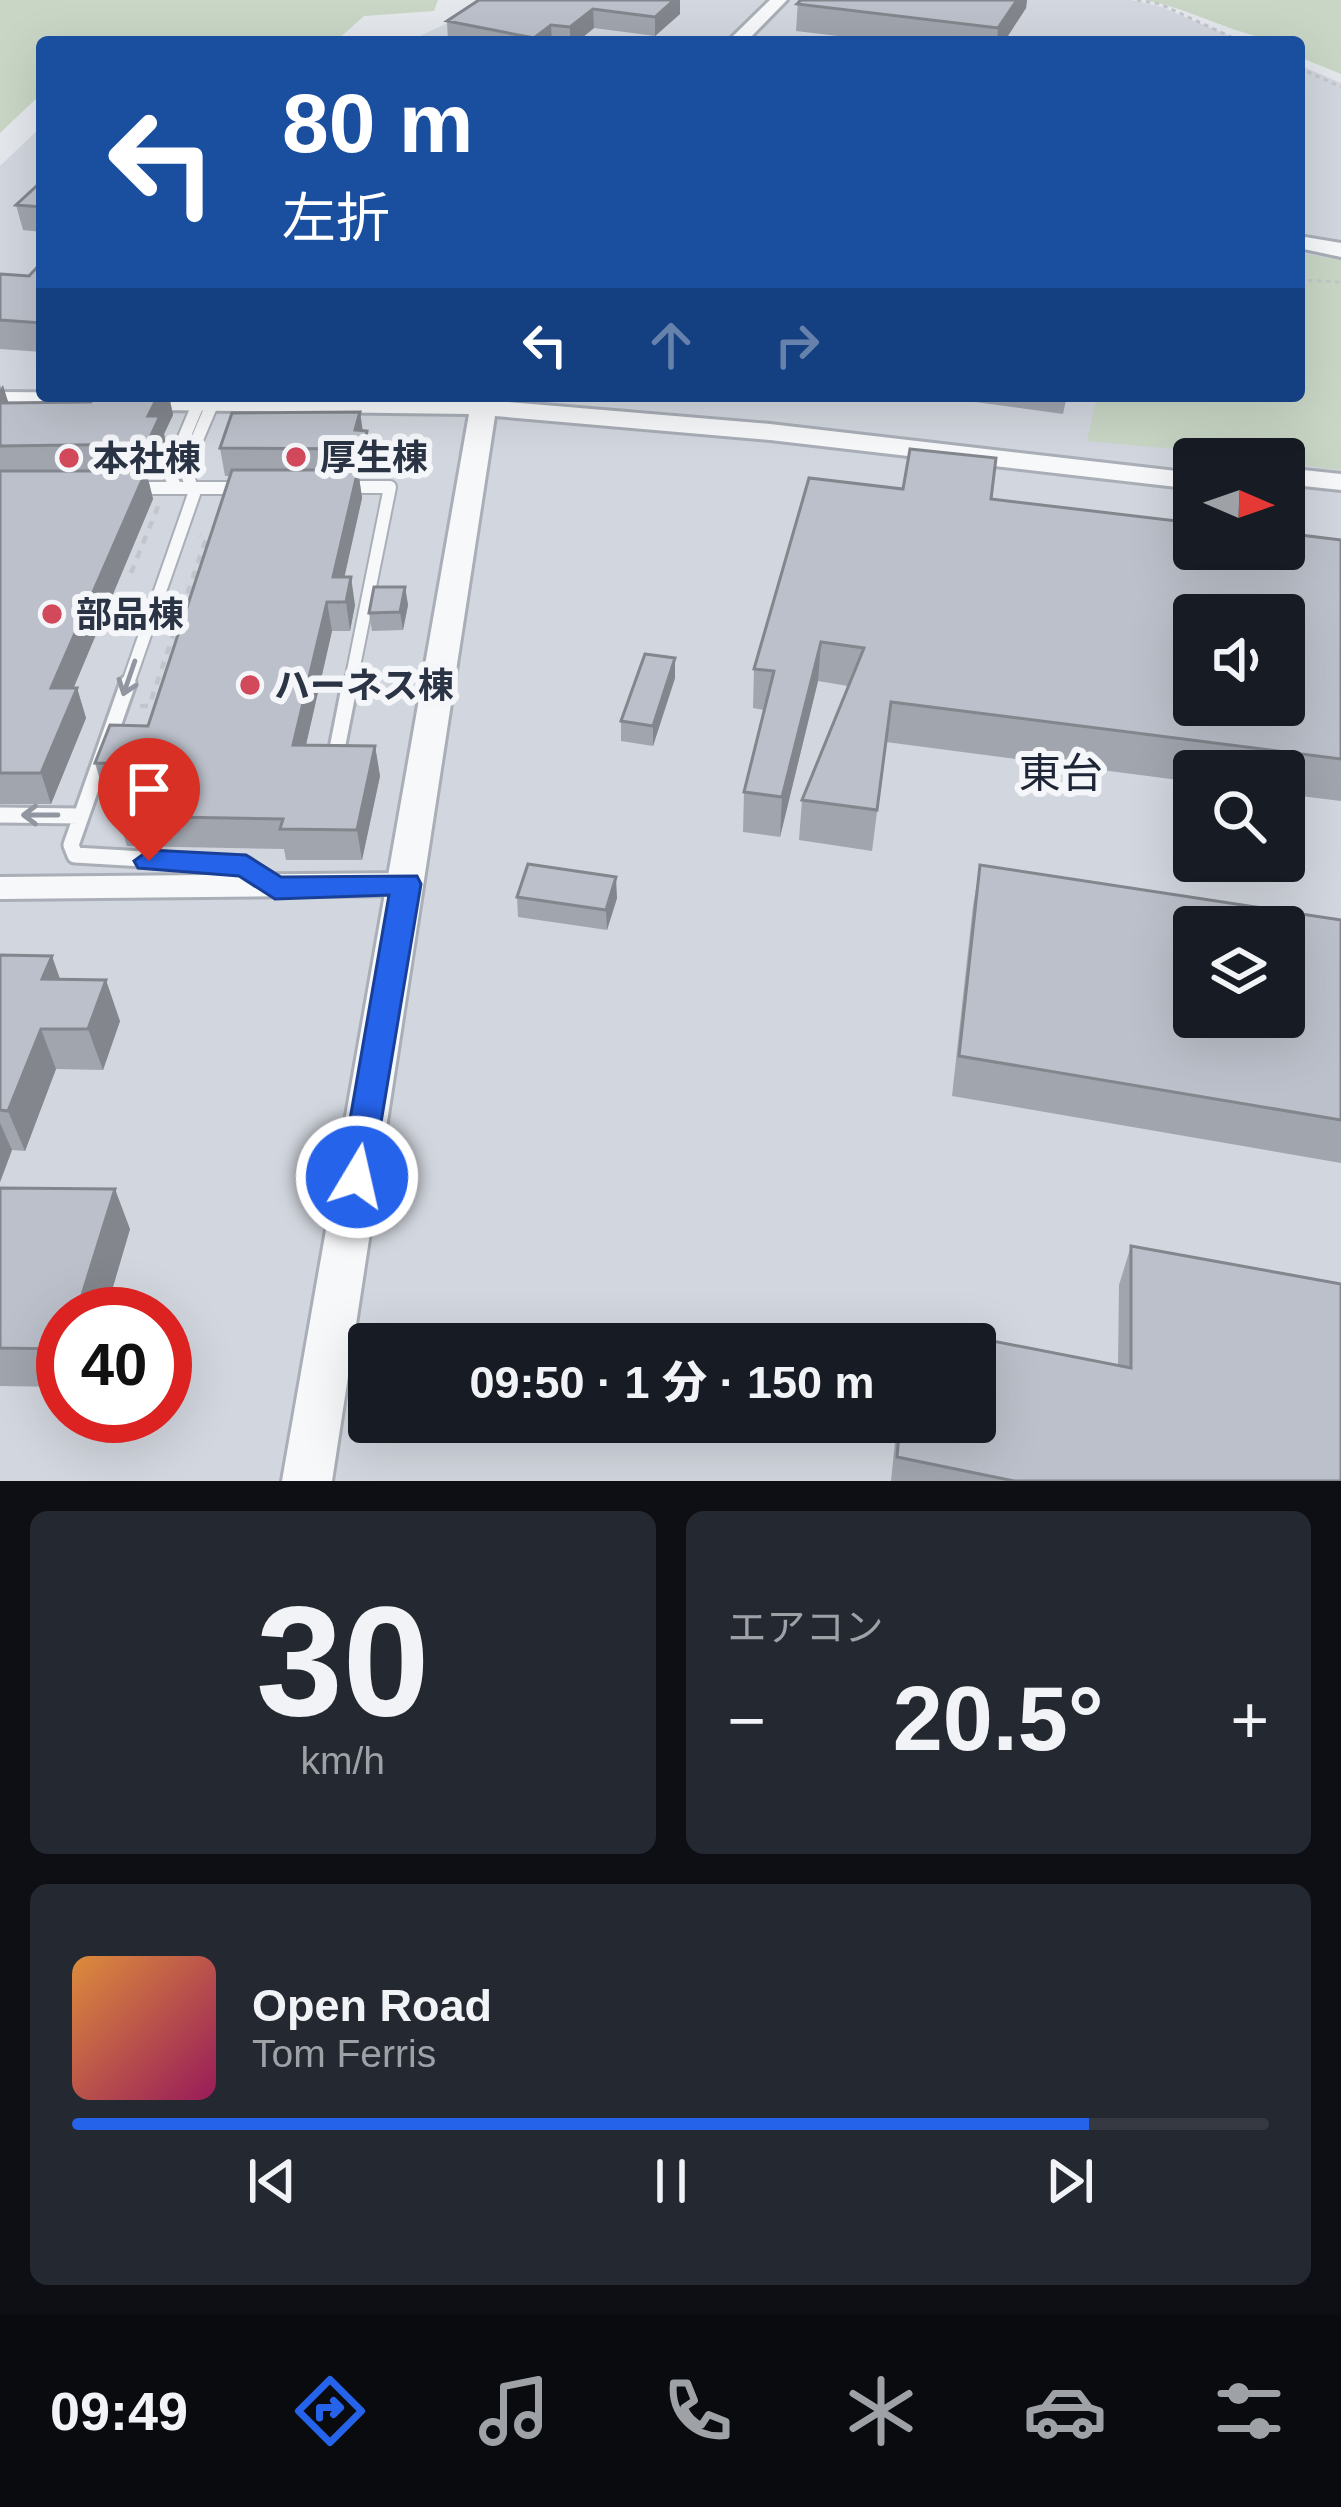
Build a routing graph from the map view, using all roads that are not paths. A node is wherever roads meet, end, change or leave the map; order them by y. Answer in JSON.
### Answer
{"nodes":[{"id":1,"x":779,"y":0,"type":"edge"},
{"id":2,"x":742,"y":36,"type":"edge"},
{"id":3,"x":1305,"y":243,"type":"edge"},
{"id":4,"x":1341,"y":250,"type":"edge"},
{"id":5,"x":36,"y":387,"type":"edge"},
{"id":6,"x":0,"y":388,"type":"edge"},
{"id":7,"x":0,"y":400,"type":"edge"},
{"id":8,"x":36,"y":400,"type":"edge"},
{"id":9,"x":206,"y":402,"type":"junction"},
{"id":10,"x":484,"y":402,"type":"edge"},
{"id":11,"x":597,"y":402,"type":"edge"},
{"id":12,"x":1173,"y":463,"type":"edge"},
{"id":13,"x":1305,"y":478,"type":"edge"},
{"id":14,"x":1173,"y":479,"type":"edge"},
{"id":15,"x":1341,"y":482,"type":"edge"},
{"id":16,"x":130,"y":488,"type":"edge"},
{"id":17,"x":176,"y":488,"type":"junction"},
{"id":18,"x":194,"y":488,"type":"junction"},
{"id":19,"x":252,"y":488,"type":"edge"},
{"id":20,"x":334,"y":488,"type":"edge"},
{"id":21,"x":1305,"y":494,"type":"edge"},
{"id":22,"x":1341,"y":498,"type":"edge"},
{"id":23,"x":334,"y":766,"type":"edge"},
{"id":24,"x":0,"y":815,"type":"edge"},
{"id":25,"x":81,"y":815,"type":"junction"},
{"id":26,"x":406,"y":884,"type":"junction"},
{"id":27,"x":0,"y":888,"type":"edge"},
{"id":28,"x":275,"y":888,"type":"junction"},
{"id":29,"x":307,"y":1481,"type":"edge"}],
"edges":[{"from":1,"to":2,"type":"street"},
{"from":3,"to":4,"type":"street"},
{"from":5,"to":6,"type":"street"},
{"from":7,"to":8,"type":"street"},
{"from":9,"to":10,"type":"street"},
{"from":9,"to":17,"type":"lane"},
{"from":9,"to":18,"type":"lane"},
{"from":10,"to":14,"type":"street"},
{"from":10,"to":26,"type":"street"},
{"from":11,"to":12,"type":"street"},
{"from":13,"to":15,"type":"street"},
{"from":16,"to":17,"type":"lane"},
{"from":17,"to":18,"type":"lane"},
{"from":18,"to":19,"type":"lane"},
{"from":18,"to":25,"type":"lane","one_way":true},
{"from":20,"to":23,"type":"lane"},
{"from":21,"to":22,"type":"street"},
{"from":25,"to":24,"type":"lane","one_way":true},
{"from":25,"to":28,"type":"lane"},
{"from":26,"to":28,"type":"street"},
{"from":26,"to":29,"type":"street"},
{"from":27,"to":28,"type":"street"}]}
